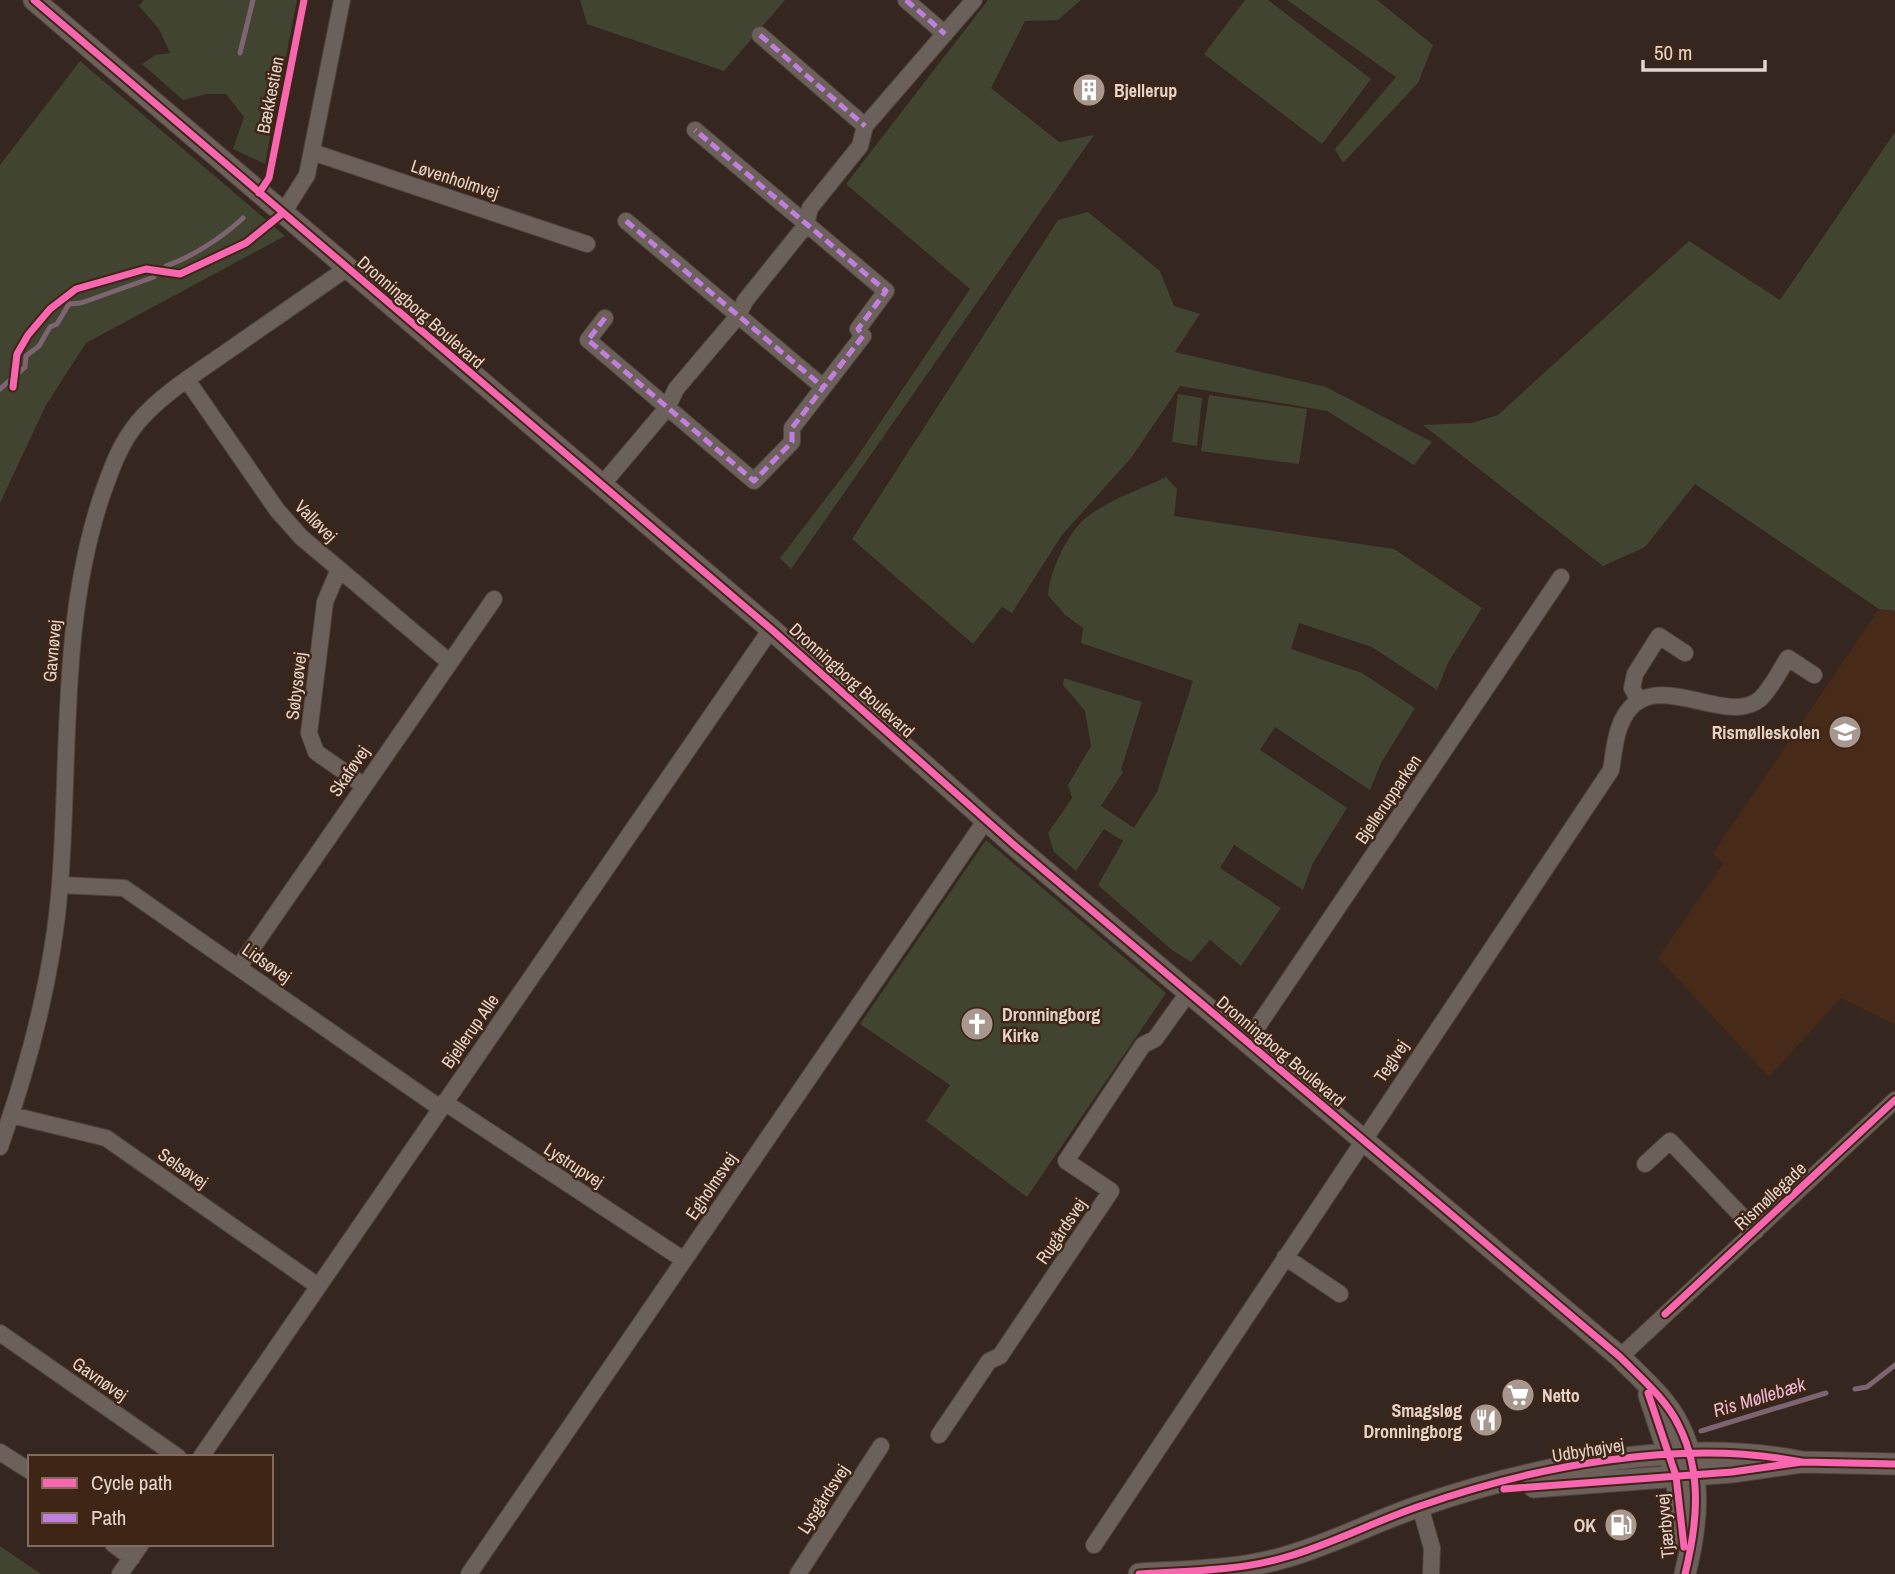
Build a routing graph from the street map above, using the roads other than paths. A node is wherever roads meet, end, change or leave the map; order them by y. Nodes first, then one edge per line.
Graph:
1 (34, 0) edge
2 (342, 0) edge
3 (906, 0) edge
4 (974, 0) edge
5 (946, 34) junction
6 (760, 35) dead end
7 (865, 126) junction
8 (695, 131) dead end
9 (312, 152) junction
10 (283, 214) junction
11 (626, 221) dead end
12 (806, 225) junction
13 (587, 244) dead end
14 (346, 269) junction
15 (738, 316) junction
16 (605, 318) dead end
17 (187, 380) junction
18 (823, 387) junction
19 (667, 408) junction
20 (600, 486) junction
21 (339, 569) junction
22 (1561, 578) dead end
23 (494, 599) dead end
24 (771, 629) junction
25 (1685, 653) dead end
26 (448, 661) junction
27 (1814, 675) dead end
28 (1639, 701) junction
29 (363, 785) junction
30 (985, 821) junction
31 (60, 885) junction
32 (239, 967) junction
33 (1188, 993) junction
34 (1247, 1042) junction
35 (1895, 1100) edge
36 (442, 1105) junction
37 (11, 1115) junction
38 (1362, 1140) junction
39 (0, 1147) edge
40 (1646, 1164) dead end
41 (1756, 1231) junction
42 (1285, 1257) junction
43 (684, 1260) junction
44 (318, 1286) junction
45 (1340, 1294) dead end
46 (0, 1333) edge
47 (1619, 1357) junction
48 (939, 1435) dead end
49 (881, 1446) dead end
50 (0, 1452) edge
51 (175, 1455) edge
52 (202, 1455) edge
53 (1895, 1464) edge
54 (1683, 1465) junction
55 (28, 1470) edge
56 (1420, 1506) junction
57 (1094, 1545) dead end
58 (136, 1551) edge
59 (1287, 1565) edge
60 (120, 1574) edge
61 (468, 1574) edge
62 (798, 1574) edge
63 (1139, 1574) edge
64 (1431, 1574) edge

1 - 10 street, Dronningborg Boulevard
2 - 9 street
3 - 5 street
4 - 5 street
5 - 7 street
6 - 7 street
7 - 12 street
8 - 12 street
9 - 10 street
9 - 13 street, Løvenholmvej
10 - 14 street, Dronningborg Boulevard
11 - 15 street
12 - 15 street
12 - 18 street
14 - 17 street, Gavnøvej
14 - 20 street, Dronningborg Boulevard
15 - 18 street
15 - 19 street
16 - 19 street
17 - 21 street, Valløvej
17 - 31 street, Gavnøvej
18 - 19 street
19 - 20 street
20 - 24 street, Dronningborg Boulevard
21 - 26 street, Valløvej
21 - 29 street, Søbysøvej
22 - 34 street, Bjellerupparken
23 - 26 street, Skaføvej
24 - 30 street, Dronningborg Boulevard
24 - 36 street, Bjellerup Alle
25 - 28 street
26 - 29 street, Skaføvej
27 - 28 street
28 - 38 street, Teglvej
29 - 32 street, Skaføvej
30 - 33 street, Dronningborg Boulevard
30 - 43 street, Egholmsvej
31 - 32 street, Lidsøvej
31 - 37 street, Gavnøvej
32 - 36 street, Lidsøvej
33 - 34 street, Dronningborg Boulevard
33 - 48 street, Rugårdsvej
34 - 38 street, Dronningborg Boulevard
35 - 41 street, Rismøllegade
36 - 43 street, Lystrupvej
36 - 44 street, Bjellerup Alle
37 - 39 street, Gavnøvej
37 - 44 street, Selsøvej
38 - 42 street, Teglvej
38 - 47 street, Dronningborg Boulevard
40 - 41 street
41 - 47 street, Rismøllegade
42 - 45 street
42 - 57 street, Teglvej
43 - 61 street, Egholmsvej
44 - 52 street, Bjellerup Alle
46 - 51 street, Gavnøvej
47 - 54 street, Dronningborg Boulevard
49 - 62 street, Lysgårdsvej
50 - 55 street
53 - 54 street, Udbyhøjvej
54 - 56 street, Udbyhøjvej
56 - 59 street, Udbyhøjvej
56 - 64 street
58 - 60 street
59 - 63 street, Udbyhøjvej

